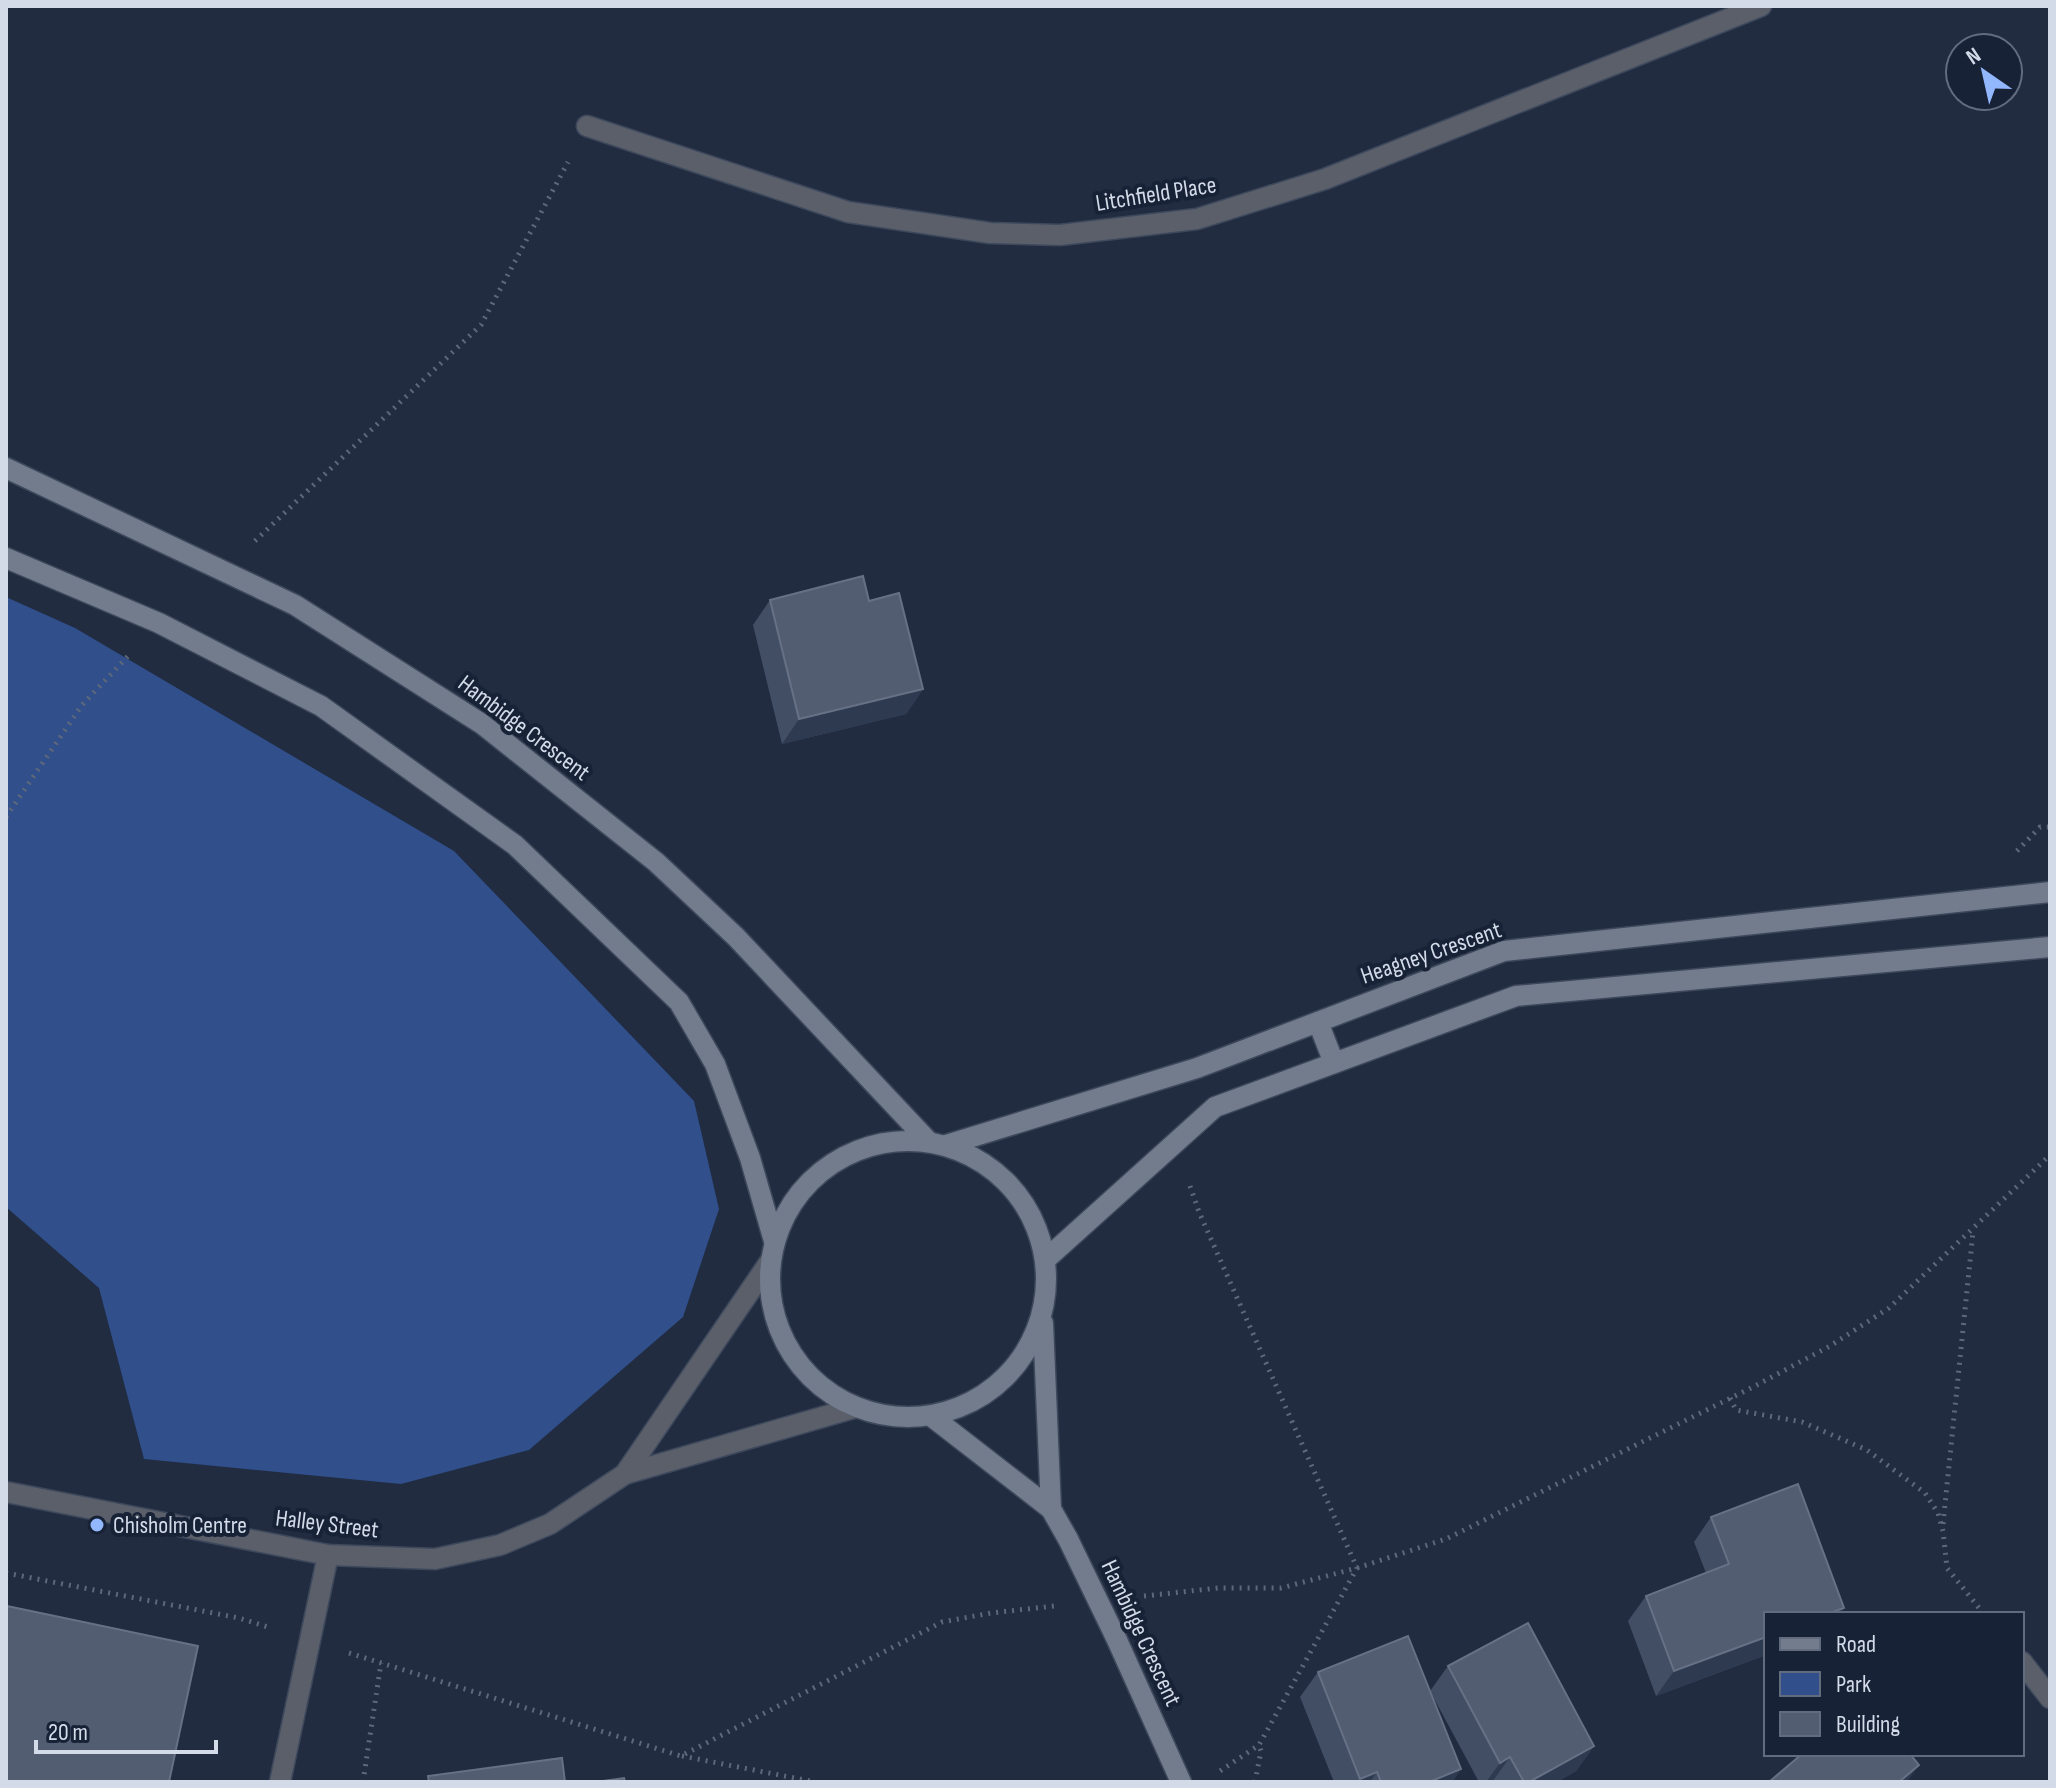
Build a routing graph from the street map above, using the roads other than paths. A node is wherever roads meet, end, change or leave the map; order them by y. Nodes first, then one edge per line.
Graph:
1 (1761, 6) edge
2 (587, 126) road end
3 (6, 468) edge
4 (6, 558) edge
5 (2050, 892) edge
6 (2050, 947) edge
7 (1318, 1022) junction
8 (1334, 1063) junction
9 (938, 1143) junction
10 (774, 1241) junction
11 (1045, 1260) junction
12 (769, 1263) junction
13 (1043, 1323) junction
14 (854, 1408) junction
15 (931, 1416) junction
16 (625, 1474) junction
17 (6, 1492) edge
18 (1051, 1509) junction
19 (328, 1555) junction
20 (2024, 1665) edge
21 (2050, 1698) edge
22 (280, 1782) edge
23 (1181, 1782) edge

1 - 2 street, Litchfield Place
3 - 9 street, Hambidge Crescent
4 - 10 street
5 - 7 street, Heagney Crescent
6 - 8 street
7 - 8 street
7 - 9 street, Heagney Crescent
8 - 11 street
9 - 10 street
9 - 11 street
10 - 12 street
11 - 13 street
12 - 14 street
12 - 16 street, Halley Street
13 - 15 street
13 - 18 street, Hambidge Crescent
14 - 15 street
14 - 16 street, Halley Street
15 - 18 street, Hambidge Crescent
16 - 19 street, Halley Street
17 - 19 street, Halley Street
18 - 23 street, Hambidge Crescent, bridge
19 - 22 street
20 - 21 street

